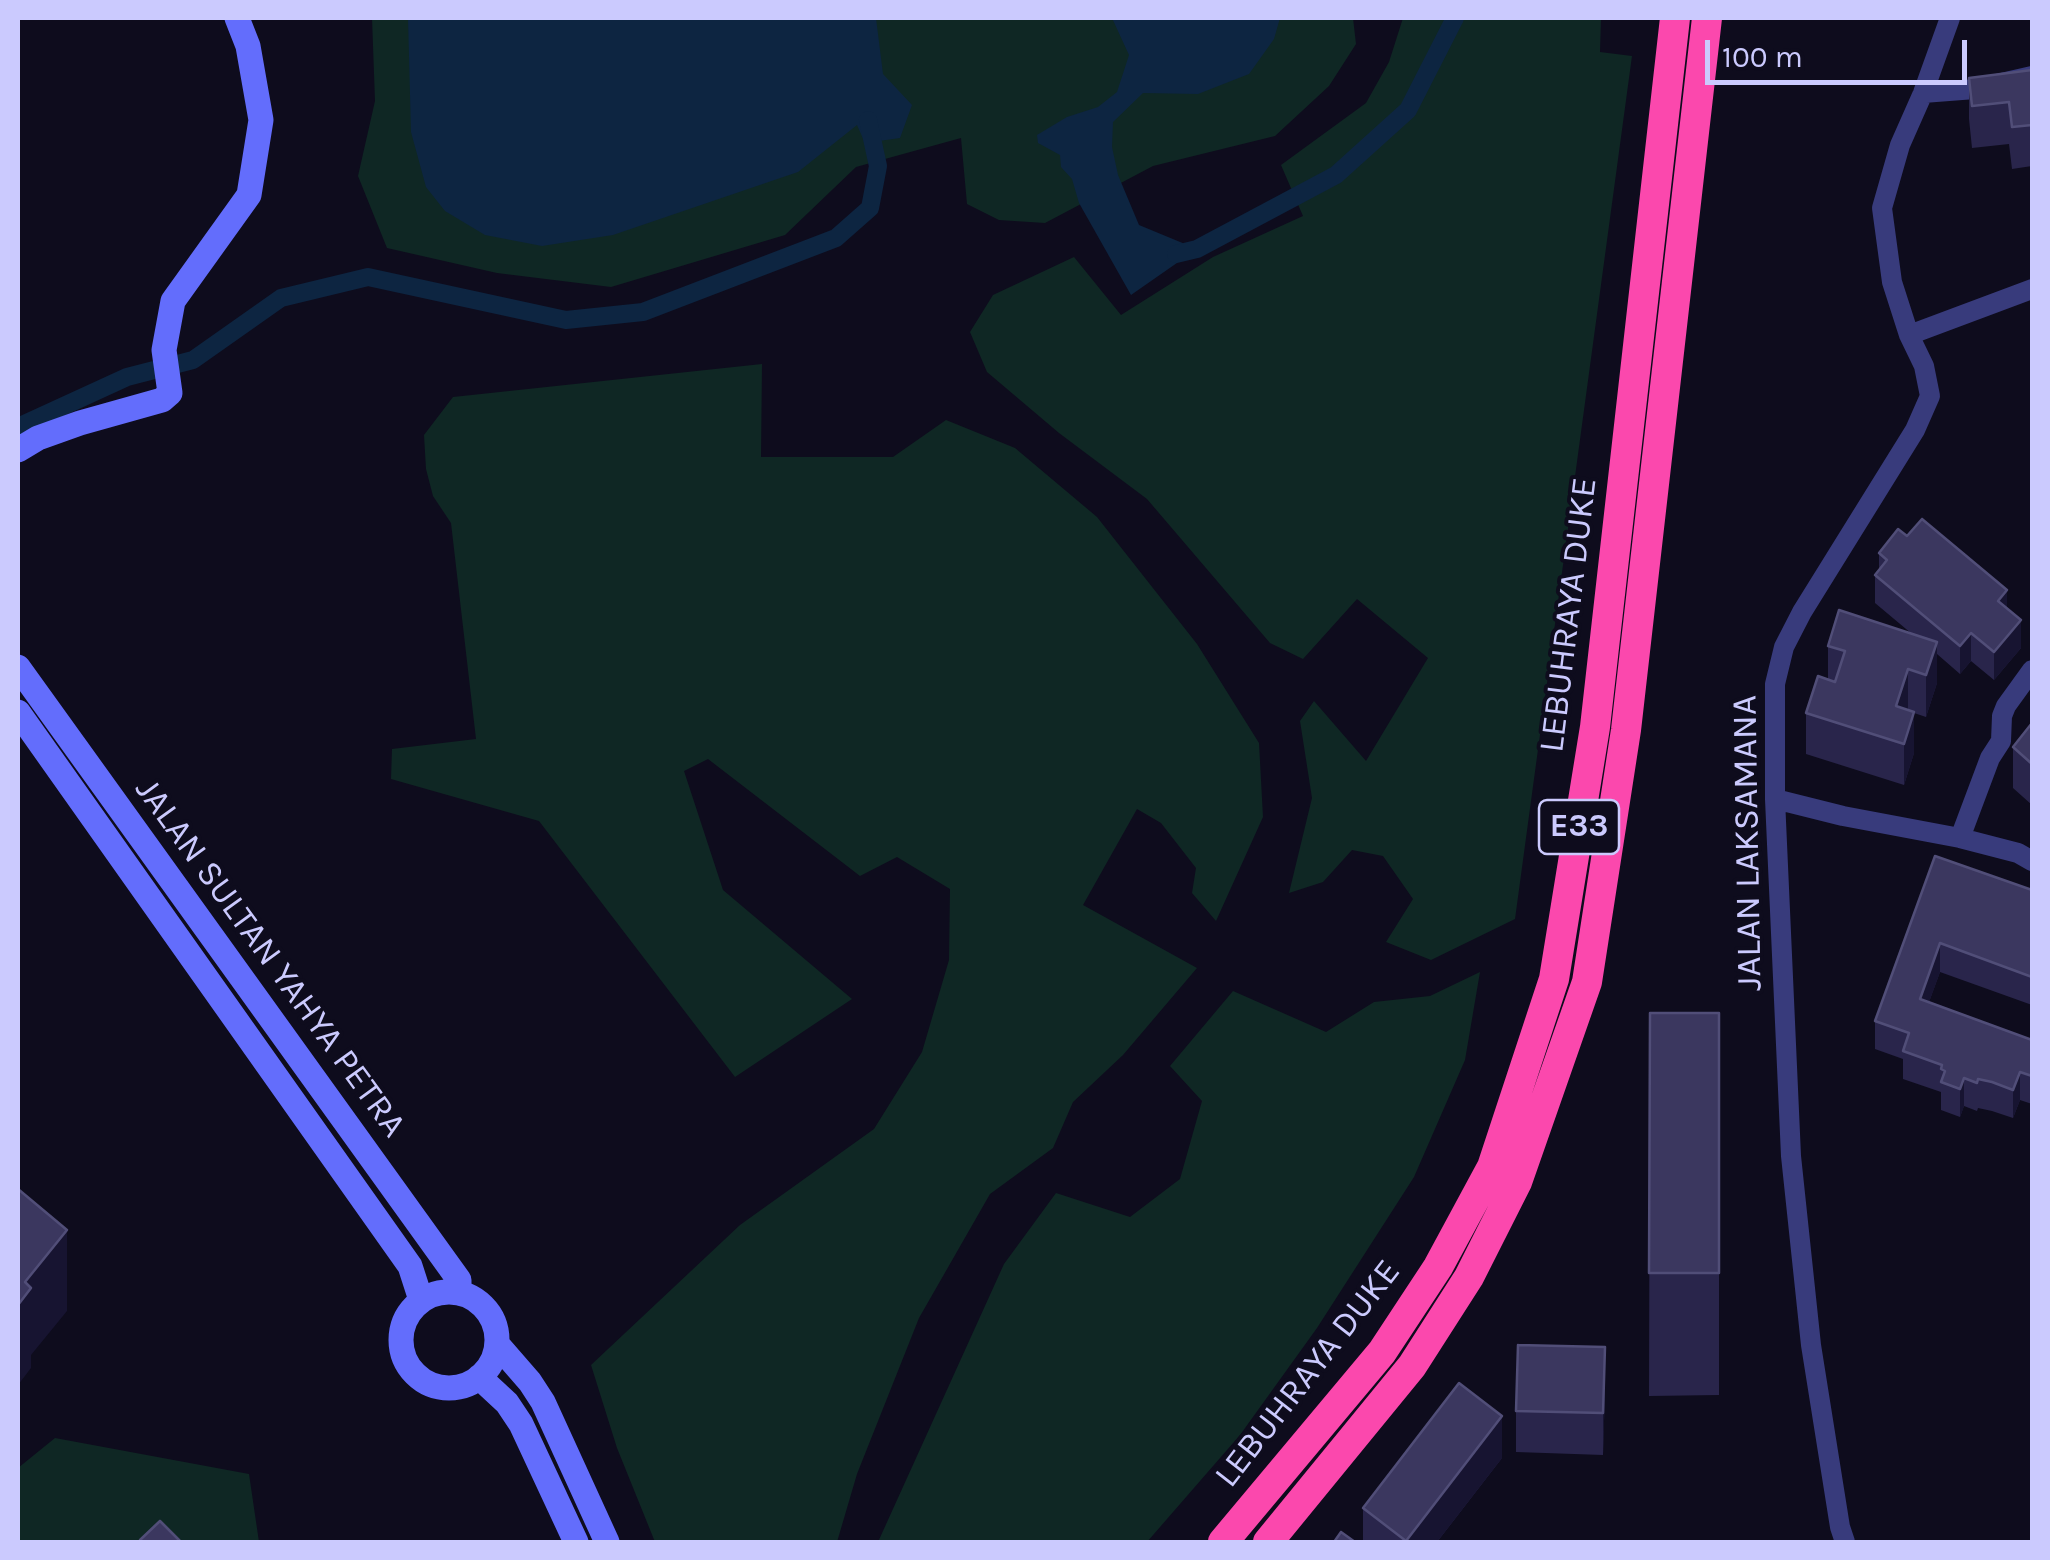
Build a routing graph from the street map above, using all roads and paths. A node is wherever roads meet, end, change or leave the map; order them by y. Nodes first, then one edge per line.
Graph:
1 (236, 18) edge
2 (1675, 18) edge
3 (1707, 18) edge
4 (1950, 18) edge
5 (2032, 76) edge
6 (1923, 94) junction
7 (2032, 289) edge
8 (1909, 336) junction
9 (18, 450) edge
10 (18, 667) edge
11 (2032, 670) edge
12 (18, 712) edge
13 (1775, 799) junction
14 (1960, 838) junction
15 (2032, 861) edge
16 (459, 1292) junction
17 (421, 1300) junction
18 (497, 1344) junction
19 (479, 1378) junction
20 (576, 1542) edge
21 (607, 1542) edge
22 (1222, 1542) edge
23 (1268, 1542) edge
24 (1845, 1542) edge

1 - 9 main road
2 - 22 highway, LEBUHRAYA DUKE / E33
3 - 23 highway, LEBUHRAYA DUKE / E33
4 - 6 street, JALAN LAKSAMANA
5 - 6 street
6 - 8 street, JALAN LAKSAMANA
7 - 8 street
8 - 13 street, JALAN LAKSAMANA
10 - 16 main road, JALAN SULTAN YAHYA PETRA
11 - 14 street
12 - 17 main road, JALAN SULTAN YAHYA PETRA
13 - 14 street
13 - 24 street, JALAN LAKSAMANA
14 - 15 street
16 - 17 main road
16 - 18 main road, JALAN SULTAN YAHYA PETRA
17 - 19 main road
18 - 19 main road
18 - 21 main road, JALAN SULTAN YAHYA PETRA
19 - 20 main road

